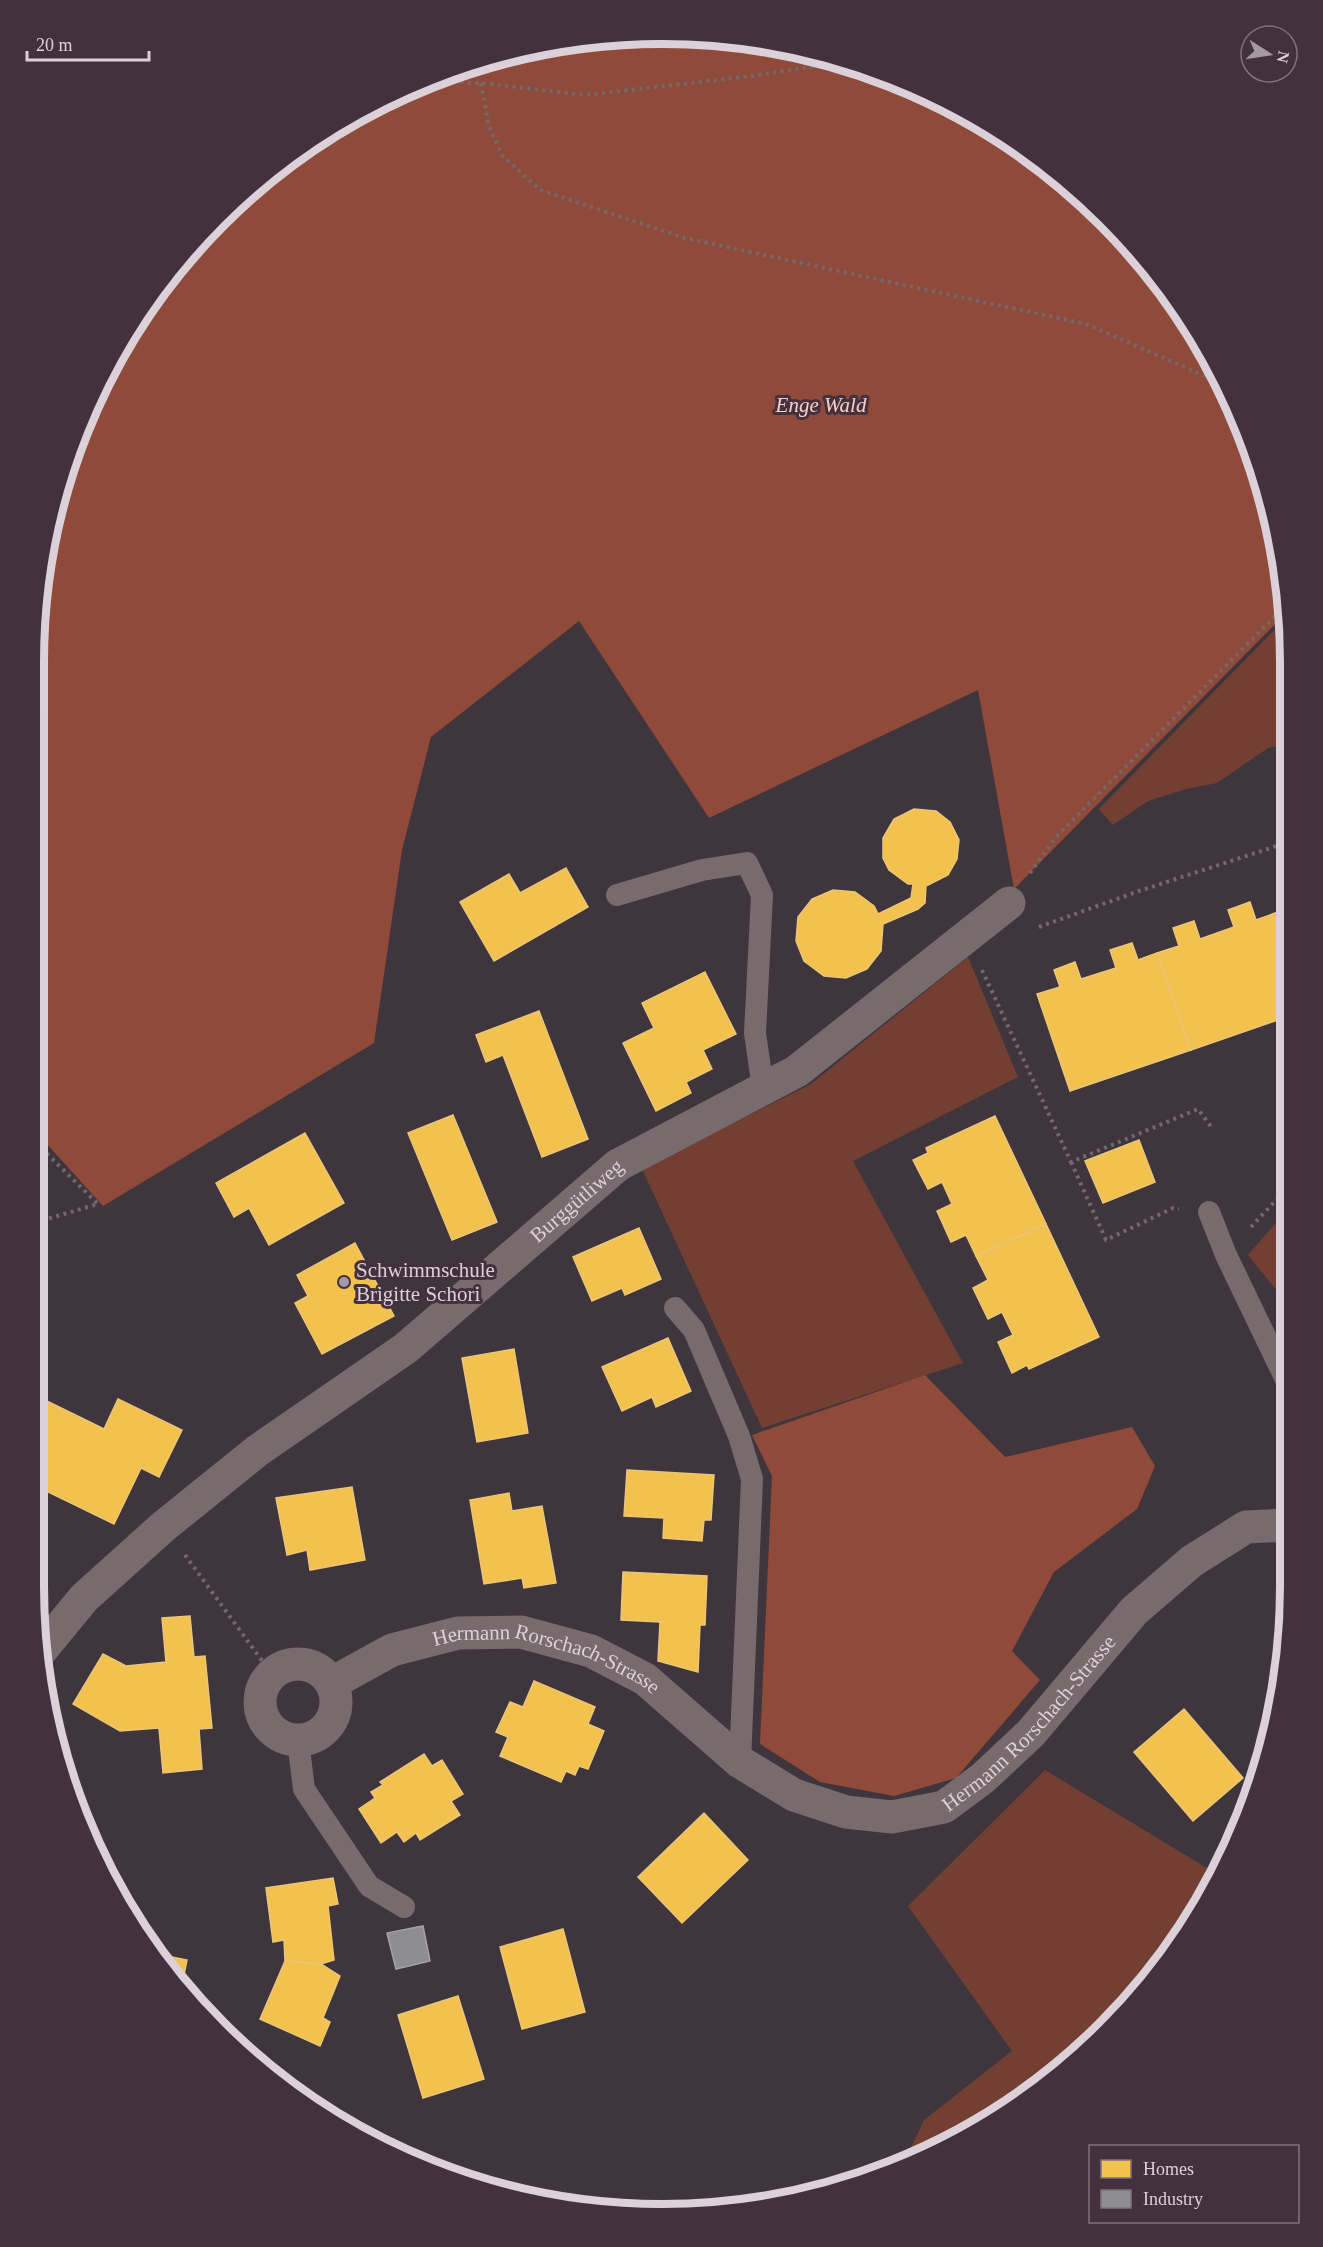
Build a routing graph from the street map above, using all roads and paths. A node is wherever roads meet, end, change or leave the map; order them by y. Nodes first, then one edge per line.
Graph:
1 (821, 65) edge
2 (454, 80) edge
3 (481, 83) junction
4 (1211, 379) edge
5 (1277, 614) edge
6 (1280, 845) edge
7 (617, 895) dead end
8 (1009, 903) joint
9 (1036, 928) dead end
10 (966, 937) junction
11 (763, 1089) junction
12 (1212, 1128) dead end
13 (44, 1151) edge
14 (1071, 1162) junction
15 (1280, 1196) edge
16 (1209, 1212) joint
17 (44, 1220) edge
18 (1226, 1255) junction
19 (675, 1308) dead end
20 (1280, 1367) edge
21 (1280, 1525) edge
22 (164, 1526) junction
23 (47, 1643) edge
24 (271, 1673) junction
25 (332, 1683) junction
26 (298, 1741) junction
27 (740, 1762) junction
28 (404, 1907) dead end

1 - 3 path
2 - 3 path
3 - 4 path
5 - 8 path
6 - 9 path
7 - 11 lane
8 - 10 street, Burggütliweg
10 - 11 street, Burggütliweg
10 - 14 path
11 - 22 street, Burggütliweg
12 - 14 path
13 - 17 path
14 - 16 path
15 - 18 path
16 - 18 lane
18 - 20 lane
19 - 27 lane
21 - 27 street, Hermann Rorschach-Strasse
22 - 23 street, Burggütliweg
22 - 24 path
24 - 25 street
24 - 26 street
25 - 26 street
25 - 27 street, Hermann Rorschach-Strasse
26 - 28 lane

